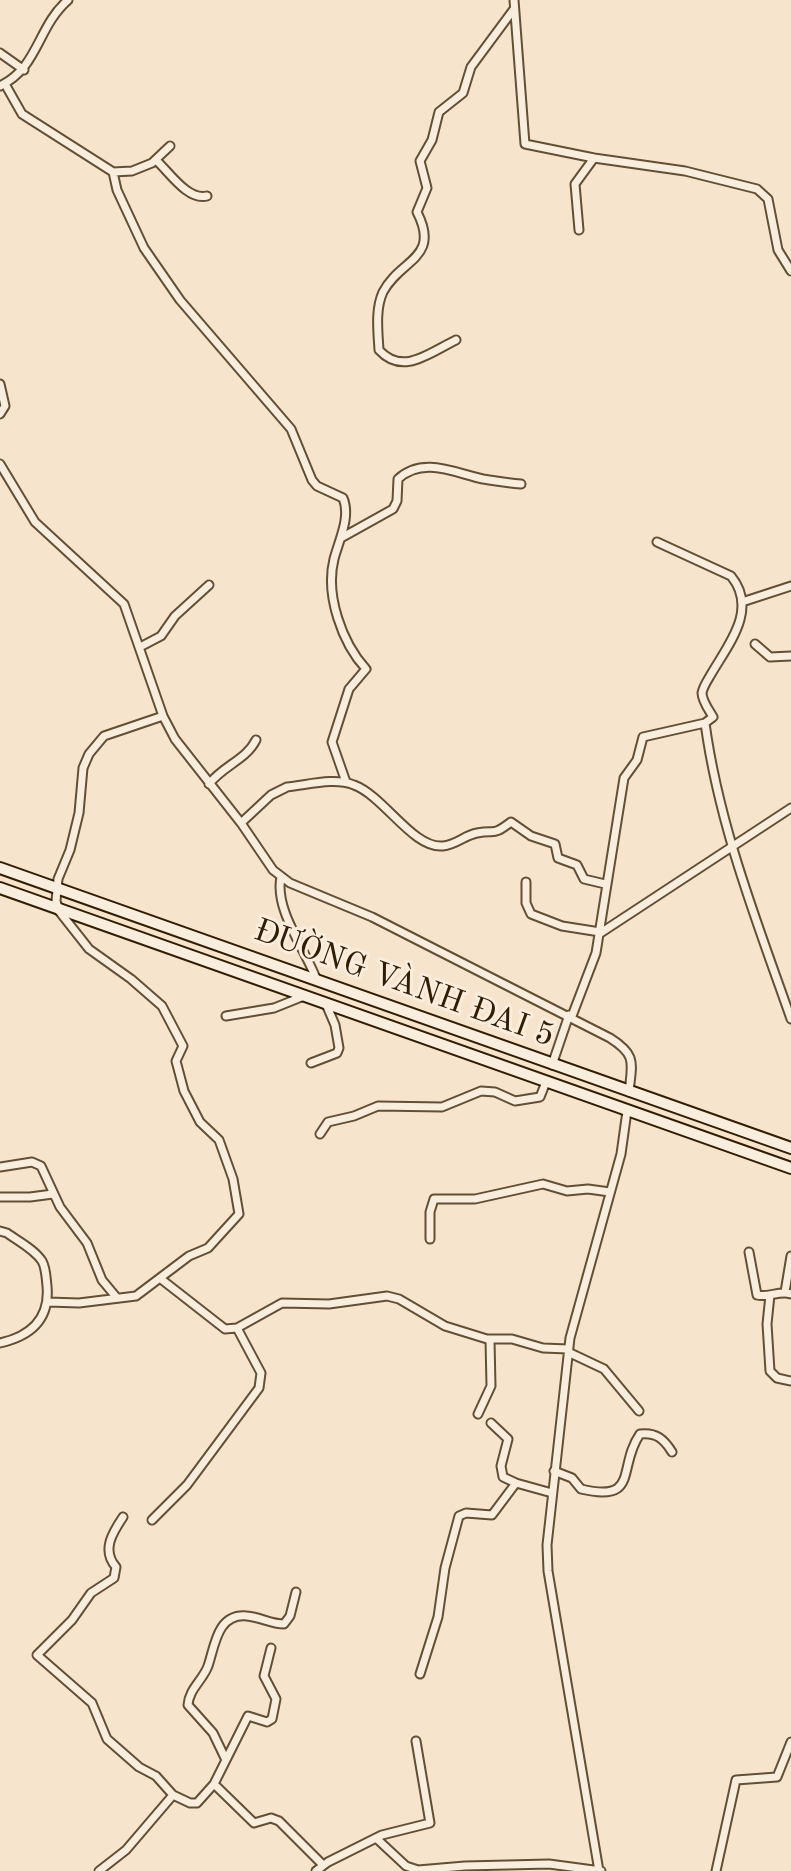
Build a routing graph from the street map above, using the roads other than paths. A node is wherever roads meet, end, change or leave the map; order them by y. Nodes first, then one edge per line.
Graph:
1 (68, 0) edge
2 (514, 5) edge
3 (0, 53) edge
4 (24, 70) junction
5 (2, 85) edge
6 (170, 146) dead end
7 (594, 158) junction
8 (156, 160) junction
9 (113, 172) junction
10 (207, 196) dead end
11 (579, 230) dead end
12 (791, 271) edge
13 (456, 340) dead end
14 (0, 384) edge
15 (0, 414) edge
16 (0, 464) edge
17 (521, 484) dead end
18 (341, 538) junction
19 (657, 542) dead end
20 (209, 585) dead end
21 (791, 586) edge
22 (742, 602) junction
23 (755, 644) dead end
24 (140, 647) junction
25 (791, 656) edge
26 (163, 716) junction
27 (705, 723) junction
28 (256, 740) dead end
29 (346, 782) junction
30 (209, 784) junction
31 (791, 808) edge
32 (241, 823) junction
33 (732, 847) junction
34 (0, 868) edge
35 (281, 877) junction
36 (526, 882) dead end
37 (605, 884) junction
38 (0, 888) edge
39 (58, 888) junction
40 (58, 909) junction
41 (600, 933) junction
42 (317, 981) junction
43 (304, 996) junction
44 (326, 1004) junction
45 (226, 1016) dead end
46 (570, 1016) junction
47 (791, 1019) edge
48 (311, 1063) dead end
49 (552, 1065) junction
50 (546, 1082) junction
51 (629, 1092) junction
52 (627, 1111) junction
53 (320, 1134) dead end
54 (791, 1148) edge
55 (0, 1167) edge
56 (791, 1168) edge
57 (610, 1192) junction
58 (53, 1194) junction
59 (0, 1197) edge
60 (0, 1231) edge
61 (430, 1239) dead end
62 (749, 1252) dead end
63 (791, 1256) edge
64 (161, 1279) junction
65 (788, 1293) edge
66 (770, 1295) junction
67 (117, 1298) junction
68 (48, 1302) junction
69 (237, 1328) junction
70 (490, 1340) junction
71 (0, 1343) edge
72 (568, 1350) junction
73 (791, 1381) edge
74 (639, 1411) dead end
75 (478, 1414) dead end
76 (491, 1423) dead end
77 (672, 1452) dead end
78 (554, 1471) junction
79 (516, 1483) junction
80 (552, 1493) junction
81 (123, 1517) dead end
82 (152, 1520) dead end
83 (296, 1592) dead end
84 (271, 1648) dead end
85 (420, 1674) dead end
86 (416, 1741) dead end
87 (791, 1742) edge
88 (225, 1758) junction
89 (214, 1784) junction
90 (173, 1795) junction
91 (376, 1838) junction
92 (320, 1868) edge
93 (99, 1871) edge
94 (600, 1871) edge
95 (716, 1871) edge

1 - 4 street
2 - 7 street
2 - 13 street
3 - 4 street
4 - 5 street
5 - 9 street
6 - 8 street
7 - 11 street
7 - 12 street
8 - 9 street
8 - 10 street
9 - 18 street
14 - 15 street
16 - 24 street
17 - 18 street
18 - 29 street
19 - 22 street
20 - 24 street
21 - 22 street
22 - 27 street
23 - 25 street
24 - 26 street
26 - 30 street
26 - 39 street
27 - 33 street
27 - 37 street
28 - 30 street
29 - 32 street
29 - 37 street
30 - 32 street
31 - 33 street
32 - 35 street
33 - 41 street
33 - 47 street
34 - 39 main road, ĐƯỜNG VÀNH ĐAI 5
35 - 42 street
35 - 46 street
36 - 41 street
37 - 41 street
38 - 40 main road, ĐƯỜNG VÀNH ĐAI 5
39 - 40 street
39 - 42 main road, ĐƯỜNG VÀNH ĐAI 5
40 - 43 main road, ĐƯỜNG VÀNH ĐAI 5
40 - 64 street
41 - 46 street
42 - 49 main road, ĐƯỜNG VÀNH ĐAI 5
43 - 44 main road, ĐƯỜNG VÀNH ĐAI 5
43 - 45 street
44 - 48 street
44 - 50 main road, ĐƯỜNG VÀNH ĐAI 5
46 - 49 street
46 - 51 street
49 - 51 main road, ĐƯỜNG VÀNH ĐAI 5
50 - 52 main road, ĐƯỜNG VÀNH ĐAI 5
50 - 53 street
51 - 54 main road, ĐƯỜNG VÀNH ĐAI 5
52 - 56 main road, ĐƯỜNG VÀNH ĐAI 5
52 - 57 street
55 - 58 street
57 - 61 street
57 - 72 street
58 - 59 street
58 - 67 street
60 - 68 street
62 - 66 street
63 - 65 street
64 - 67 street
64 - 69 street
65 - 66 street
66 - 73 street
67 - 68 street
68 - 71 street
69 - 70 street
69 - 82 street
70 - 72 street
70 - 75 street
72 - 74 street
72 - 78 street
76 - 79 street
77 - 78 street
78 - 80 street
79 - 80 street
79 - 85 street
80 - 94 street
81 - 90 street
83 - 88 street
84 - 88 street
86 - 91 street
87 - 95 street
88 - 89 street
89 - 90 street
89 - 92 street
90 - 93 street
91 - 92 street
91 - 94 street

